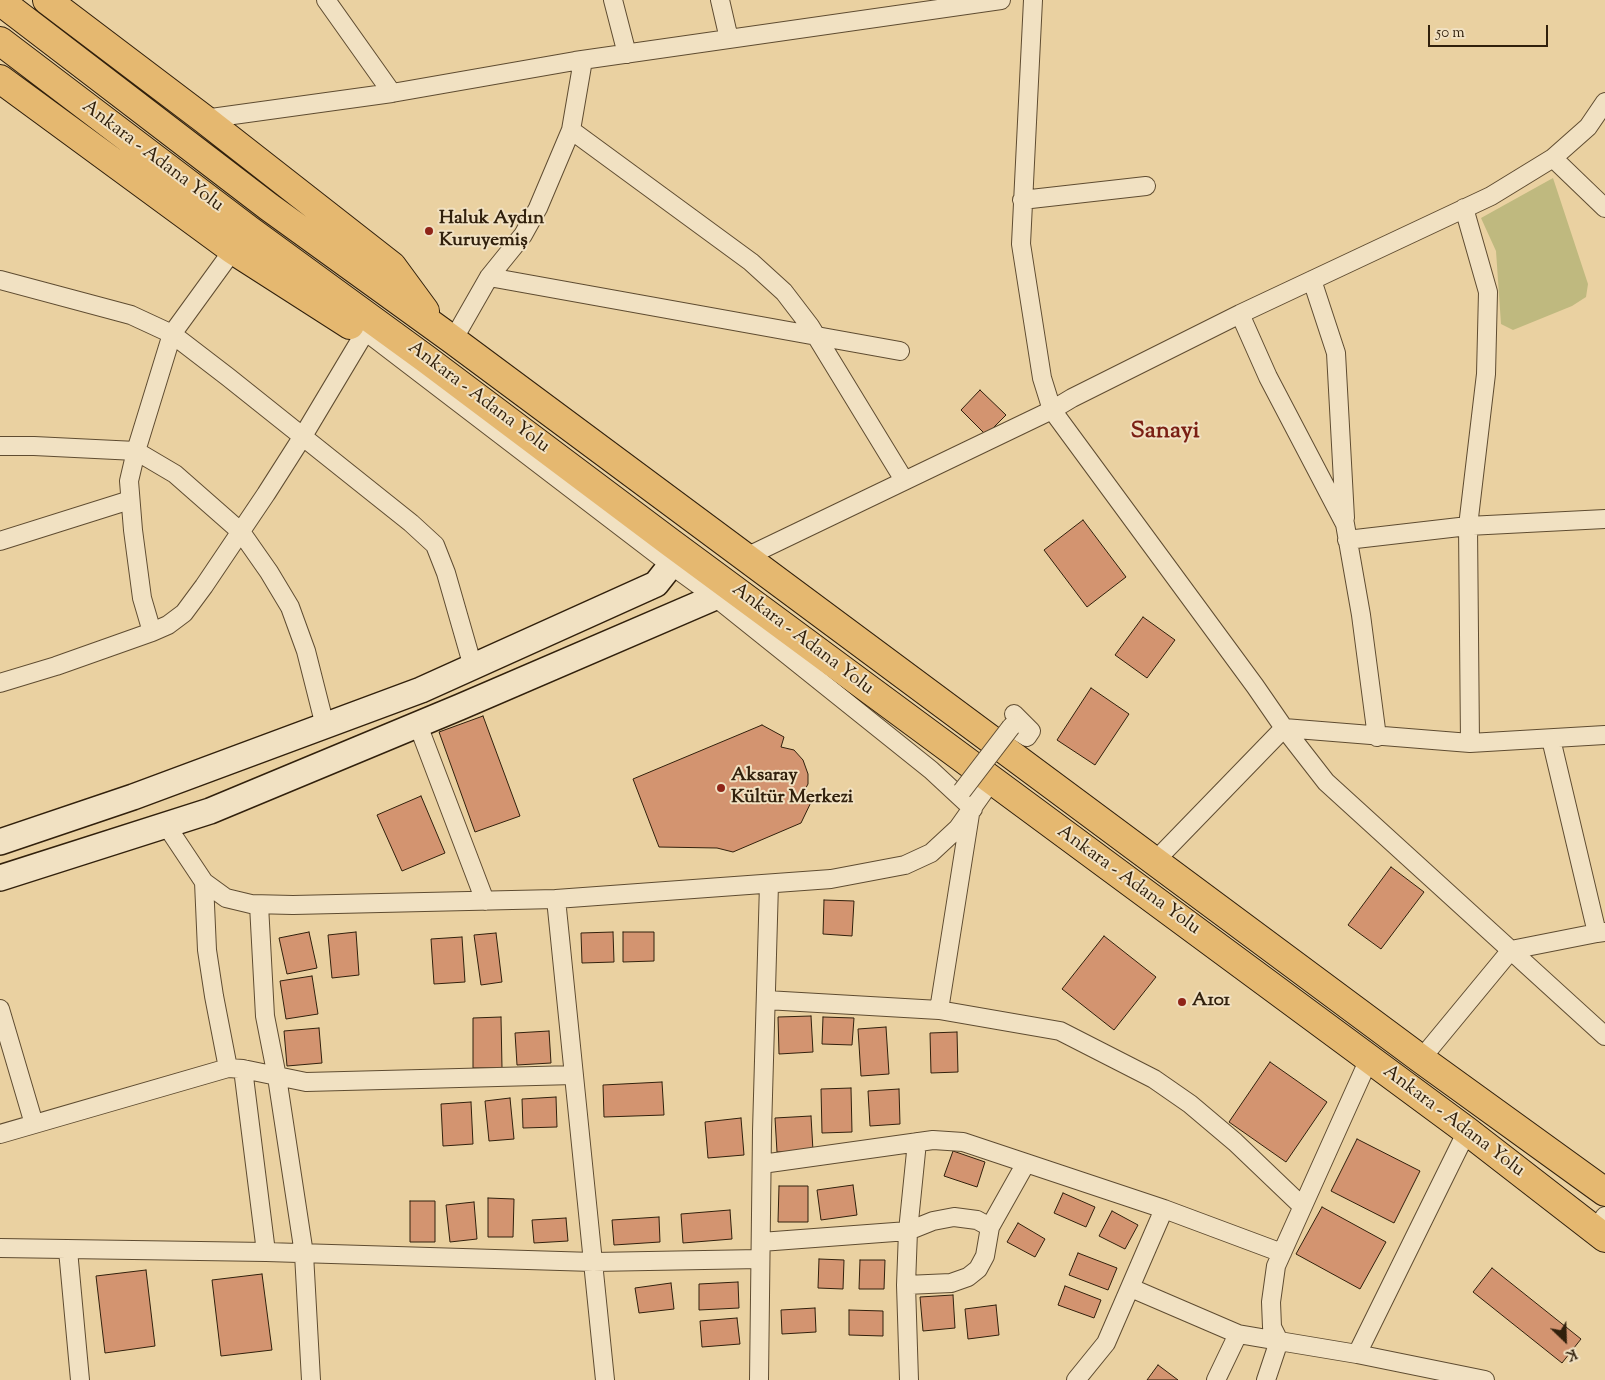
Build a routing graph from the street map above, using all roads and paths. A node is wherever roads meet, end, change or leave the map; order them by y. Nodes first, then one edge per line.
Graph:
1 (47, 0) edge
2 (326, 0) edge
3 (613, 0) edge
4 (720, 0) edge
5 (1001, 0) edge
6 (1033, 0) edge
7 (0, 1) edge
8 (920, 6) edge
9 (729, 39) junction
10 (0, 41) edge
11 (627, 54) junction
12 (584, 60) junction
13 (0, 79) edge
14 (392, 93) junction
15 (1605, 102) edge
16 (204, 119) junction
17 (571, 130) junction
18 (1553, 158) junction
19 (1146, 186) dead end
20 (1022, 200) junction
21 (1464, 208) junction
22 (1605, 208) edge
23 (233, 250) junction
24 (489, 277) junction
25 (0, 280) edge
26 (1312, 280) junction
27 (1240, 314) junction
28 (172, 334) junction
29 (368, 335) junction
30 (446, 335) junction
31 (816, 336) junction
32 (900, 352) dead end
33 (426, 359) junction
34 (1052, 410) junction
35 (303, 436) junction
36 (0, 446) edge
37 (136, 451) junction
38 (904, 480) junction
39 (130, 500) junction
40 (1605, 519) edge
41 (1468, 526) junction
42 (241, 532) junction
43 (1346, 532) junction
44 (0, 541) edge
45 (671, 554) junction
46 (746, 557) junction
47 (725, 593) junction
48 (152, 632) junction
49 (473, 667) junction
50 (0, 683) edge
51 (1012, 721) dead end
52 (418, 725) junction
53 (325, 726) junction
54 (1284, 728) junction
55 (1605, 735) edge
56 (1377, 737) junction
57 (1551, 738) junction
58 (1470, 743) junction
59 (931, 770) junction
60 (992, 780) junction
61 (972, 810) junction
62 (166, 825) junction
63 (0, 842) edge
64 (1155, 861) junction
65 (0, 878) edge
66 (204, 882) junction
67 (769, 884) junction
68 (556, 899) junction
69 (485, 901) junction
70 (259, 905) junction
71 (1601, 932) edge
72 (1512, 950) junction
73 (766, 1000) junction
74 (0, 1008) edge
75 (938, 1010) junction
76 (1605, 1036) edge
77 (1369, 1058) junction
78 (1421, 1058) junction
79 (236, 1068) junction
80 (574, 1075) junction
81 (277, 1077) junction
82 (34, 1124) junction
83 (1467, 1130) junction
84 (0, 1134) edge
85 (917, 1142) junction
86 (1026, 1163) junction
87 (762, 1164) junction
88 (1605, 1192) edge
89 (1302, 1206) junction
90 (1164, 1209) junction
91 (990, 1226) junction
92 (1597, 1230) edge
93 (908, 1231) junction
94 (0, 1248) edge
95 (68, 1250) junction
96 (761, 1250) junction
97 (266, 1252) junction
98 (1282, 1253) junction
99 (304, 1254) junction
100 (593, 1262) junction
101 (906, 1284) junction
102 (1131, 1288) junction
103 (1238, 1334) junction
104 (1279, 1341) junction
105 (1357, 1354) junction
106 (80, 1380) edge
107 (311, 1380) edge
108 (606, 1380) edge
109 (759, 1380) edge
110 (909, 1380) edge
111 (1076, 1380) edge
112 (1216, 1380) edge
113 (1266, 1380) edge
114 (1485, 1380) edge

1 - 16 highway
2 - 14 street
3 - 11 street
4 - 9 street
5 - 8 street
6 - 20 street
7 - 30 highway, Ankara - Adana Yolu
8 - 9 street
9 - 11 street
10 - 33 highway, Ankara - Adana Yolu
11 - 12 street
12 - 14 street
12 - 17 street
13 - 23 highway
14 - 16 street
15 - 18 street
16 - 30 highway
17 - 24 street
17 - 31 street
18 - 21 street
18 - 22 street
19 - 20 street
20 - 34 street
21 - 26 street
21 - 41 street
23 - 28 street
23 - 29 highway
24 - 30 street
24 - 31 street
25 - 28 street
26 - 27 street
26 - 43 street
27 - 34 street
27 - 43 street
28 - 35 street
28 - 37 street
29 - 33 highway
29 - 35 street
29 - 45 street
30 - 46 highway, Ankara - Adana Yolu
31 - 32 street
31 - 38 street
33 - 45 highway, Ankara - Adana Yolu
34 - 38 street
34 - 54 street
35 - 42 street
35 - 49 street
36 - 37 street
37 - 39 street
37 - 42 street
38 - 46 street
39 - 44 street
39 - 48 street
40 - 41 street
41 - 43 street
41 - 58 street
42 - 48 street
42 - 53 street
43 - 56 street
45 - 47 highway, Ankara - Adana Yolu
45 - 49 main road
46 - 64 highway, Ankara - Adana Yolu
47 - 52 main road
47 - 59 street
47 - 60 highway, Ankara - Adana Yolu
48 - 50 street
49 - 53 main road
51 - 59 street, bridge
52 - 62 main road
52 - 69 street
53 - 63 main road
54 - 56 street
54 - 64 street
54 - 72 street
55 - 57 street
56 - 58 street
57 - 58 street
57 - 71 street
59 - 61 street
60 - 61 street
60 - 77 highway, Ankara - Adana Yolu
61 - 67 street
61 - 75 street
62 - 65 main road
62 - 66 street
64 - 78 highway, Ankara - Adana Yolu
66 - 70 street
66 - 79 street
67 - 68 street
67 - 73 street
68 - 69 street
68 - 80 street
69 - 70 street
70 - 81 street
71 - 72 street
72 - 76 street
72 - 78 street
73 - 75 street
73 - 87 street
74 - 82 street
75 - 89 street
77 - 83 highway, Ankara - Adana Yolu
77 - 89 street
78 - 88 highway, Ankara - Adana Yolu
79 - 81 street
79 - 82 street
79 - 97 street
80 - 81 street
80 - 100 street
81 - 99 street
82 - 84 street
83 - 92 highway, Ankara - Adana Yolu
83 - 105 street
85 - 86 street
85 - 87 street
85 - 93 street
86 - 90 street
86 - 91 street
87 - 96 street
89 - 98 street
90 - 98 street
90 - 102 street
91 - 93 street
91 - 101 street
93 - 96 street
93 - 101 street
94 - 95 street
95 - 97 street
95 - 106 street
96 - 100 street
96 - 109 street
97 - 99 street
98 - 104 street
99 - 100 street
99 - 107 street
100 - 108 street
101 - 110 street
102 - 103 street
102 - 111 street
103 - 104 street
103 - 112 street
104 - 105 street
104 - 113 street
105 - 114 street

